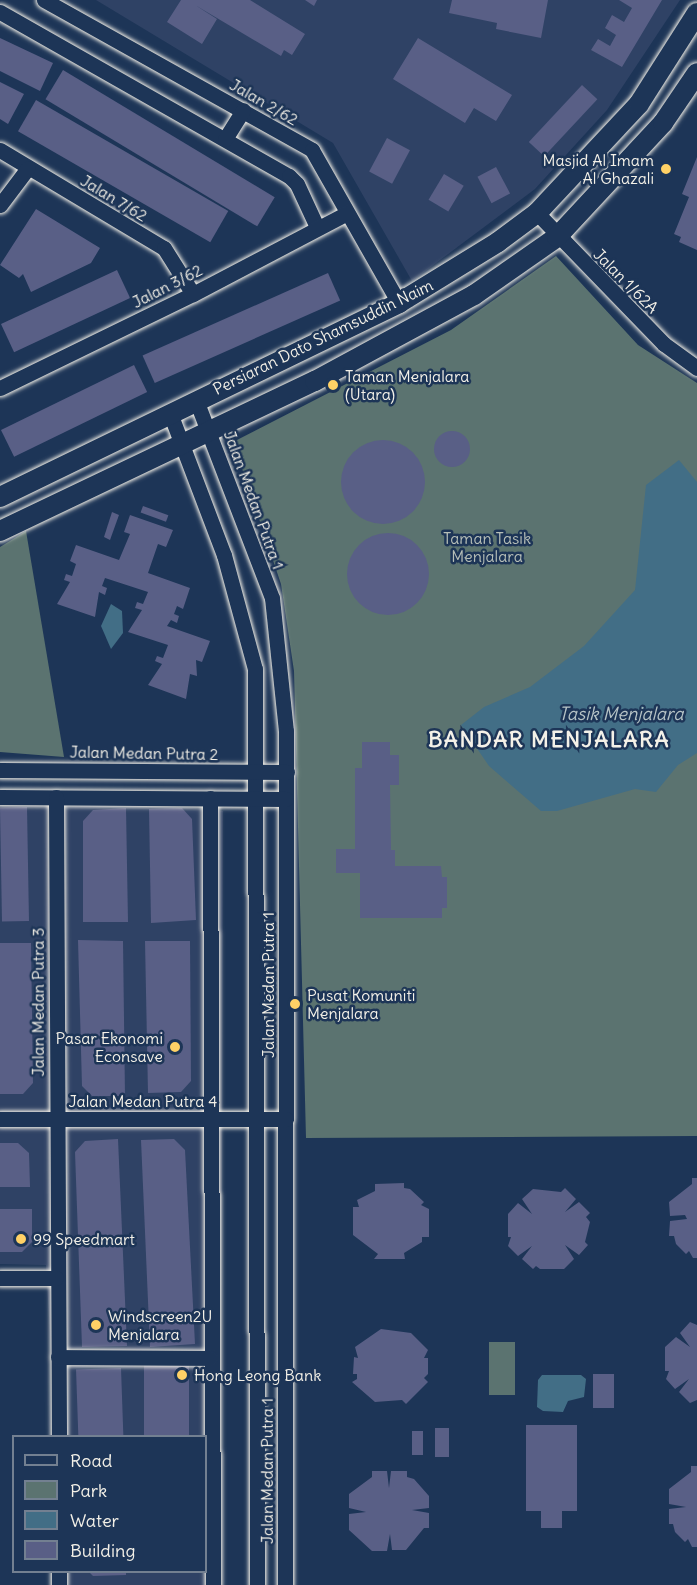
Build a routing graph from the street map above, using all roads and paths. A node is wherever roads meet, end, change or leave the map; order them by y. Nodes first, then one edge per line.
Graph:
1 (45, 0) edge
2 (0, 12) edge
3 (697, 13) edge
4 (697, 73) edge
5 (243, 110) junction
6 (225, 140) junction
7 (0, 150) edge
8 (28, 168) junction
9 (0, 205) edge
10 (347, 213) junction
11 (537, 213) junction
12 (317, 227) junction
13 (557, 237) junction
14 (193, 294) junction
15 (399, 303) junction
16 (697, 368) edge
17 (0, 388) edge
18 (196, 400) junction
19 (170, 413) junction
20 (210, 431) junction
21 (184, 443) junction
22 (0, 497) edge
23 (0, 531) edge
24 (0, 770) edge
25 (257, 772) junction
26 (287, 772) junction
27 (0, 797) edge
28 (57, 797) junction
29 (210, 798) junction
30 (286, 799) junction
31 (257, 800) junction
32 (0, 1119) edge
33 (57, 1119) junction
34 (210, 1119) junction
35 (255, 1119) junction
36 (286, 1119) junction
37 (0, 1278) edge
38 (56, 1278) junction
39 (58, 1357) junction
40 (210, 1358) junction
41 (59, 1435) edge
42 (213, 1585) edge
43 (257, 1585) edge
44 (285, 1585) edge

1 - 5 street, Jalan 2/62
2 - 6 street
3 - 11 main road, Persiaran Dato Shamsuddin Naim
4 - 13 main road, Persiaran Dato Shamsuddin Naim
5 - 6 street
5 - 10 street, Jalan 2/62
6 - 12 street
7 - 8 street, Jalan 7/62
8 - 9 street
8 - 14 street, Jalan 7/62
10 - 12 street, Jalan 3/62
10 - 15 street, Jalan 2/62
11 - 13 street, Jalan 1/62A
11 - 15 main road, Persiaran Dato Shamsuddin Naim
12 - 14 street, Jalan 3/62
13 - 16 street, Jalan 1/62A
13 - 20 main road, Persiaran Dato Shamsuddin Naim
14 - 17 street, Jalan 3/62
15 - 18 main road, Persiaran Dato Shamsuddin Naim
18 - 19 main road, Persiaran Dato Shamsuddin Naim
18 - 20 street, Jalan Medan Putra 1
19 - 21 street, Jalan Medan Putra 1
19 - 22 main road, Persiaran Dato Shamsuddin Naim
20 - 21 main road, Persiaran Dato Shamsuddin Naim
20 - 26 street, Jalan Medan Putra 1
21 - 23 main road, Persiaran Dato Shamsuddin Naim
21 - 25 street, Jalan Medan Putra 1
24 - 25 street, Jalan Medan Putra 2
25 - 26 street, Jalan Medan Putra 2
25 - 31 street, Jalan Medan Putra 1
26 - 30 street, Jalan Medan Putra 1
27 - 28 street
28 - 29 street
28 - 33 street, Jalan Medan Putra 3
29 - 31 street
29 - 34 street
30 - 31 street
30 - 36 street, Jalan Medan Putra 1
31 - 35 street, Jalan Medan Putra 1
32 - 33 street, Jalan Medan Putra 4
33 - 34 street, Jalan Medan Putra 4
33 - 38 street, Jalan Medan Putra 3
34 - 35 street, Jalan Medan Putra 4
34 - 40 street
35 - 36 street, Jalan Medan Putra 4
35 - 43 street, Jalan Medan Putra 1
36 - 44 street, Jalan Medan Putra 1
37 - 38 street
38 - 39 street, Jalan Medan Putra 3
39 - 40 street
39 - 41 street, Jalan Medan Putra 3
40 - 42 street

